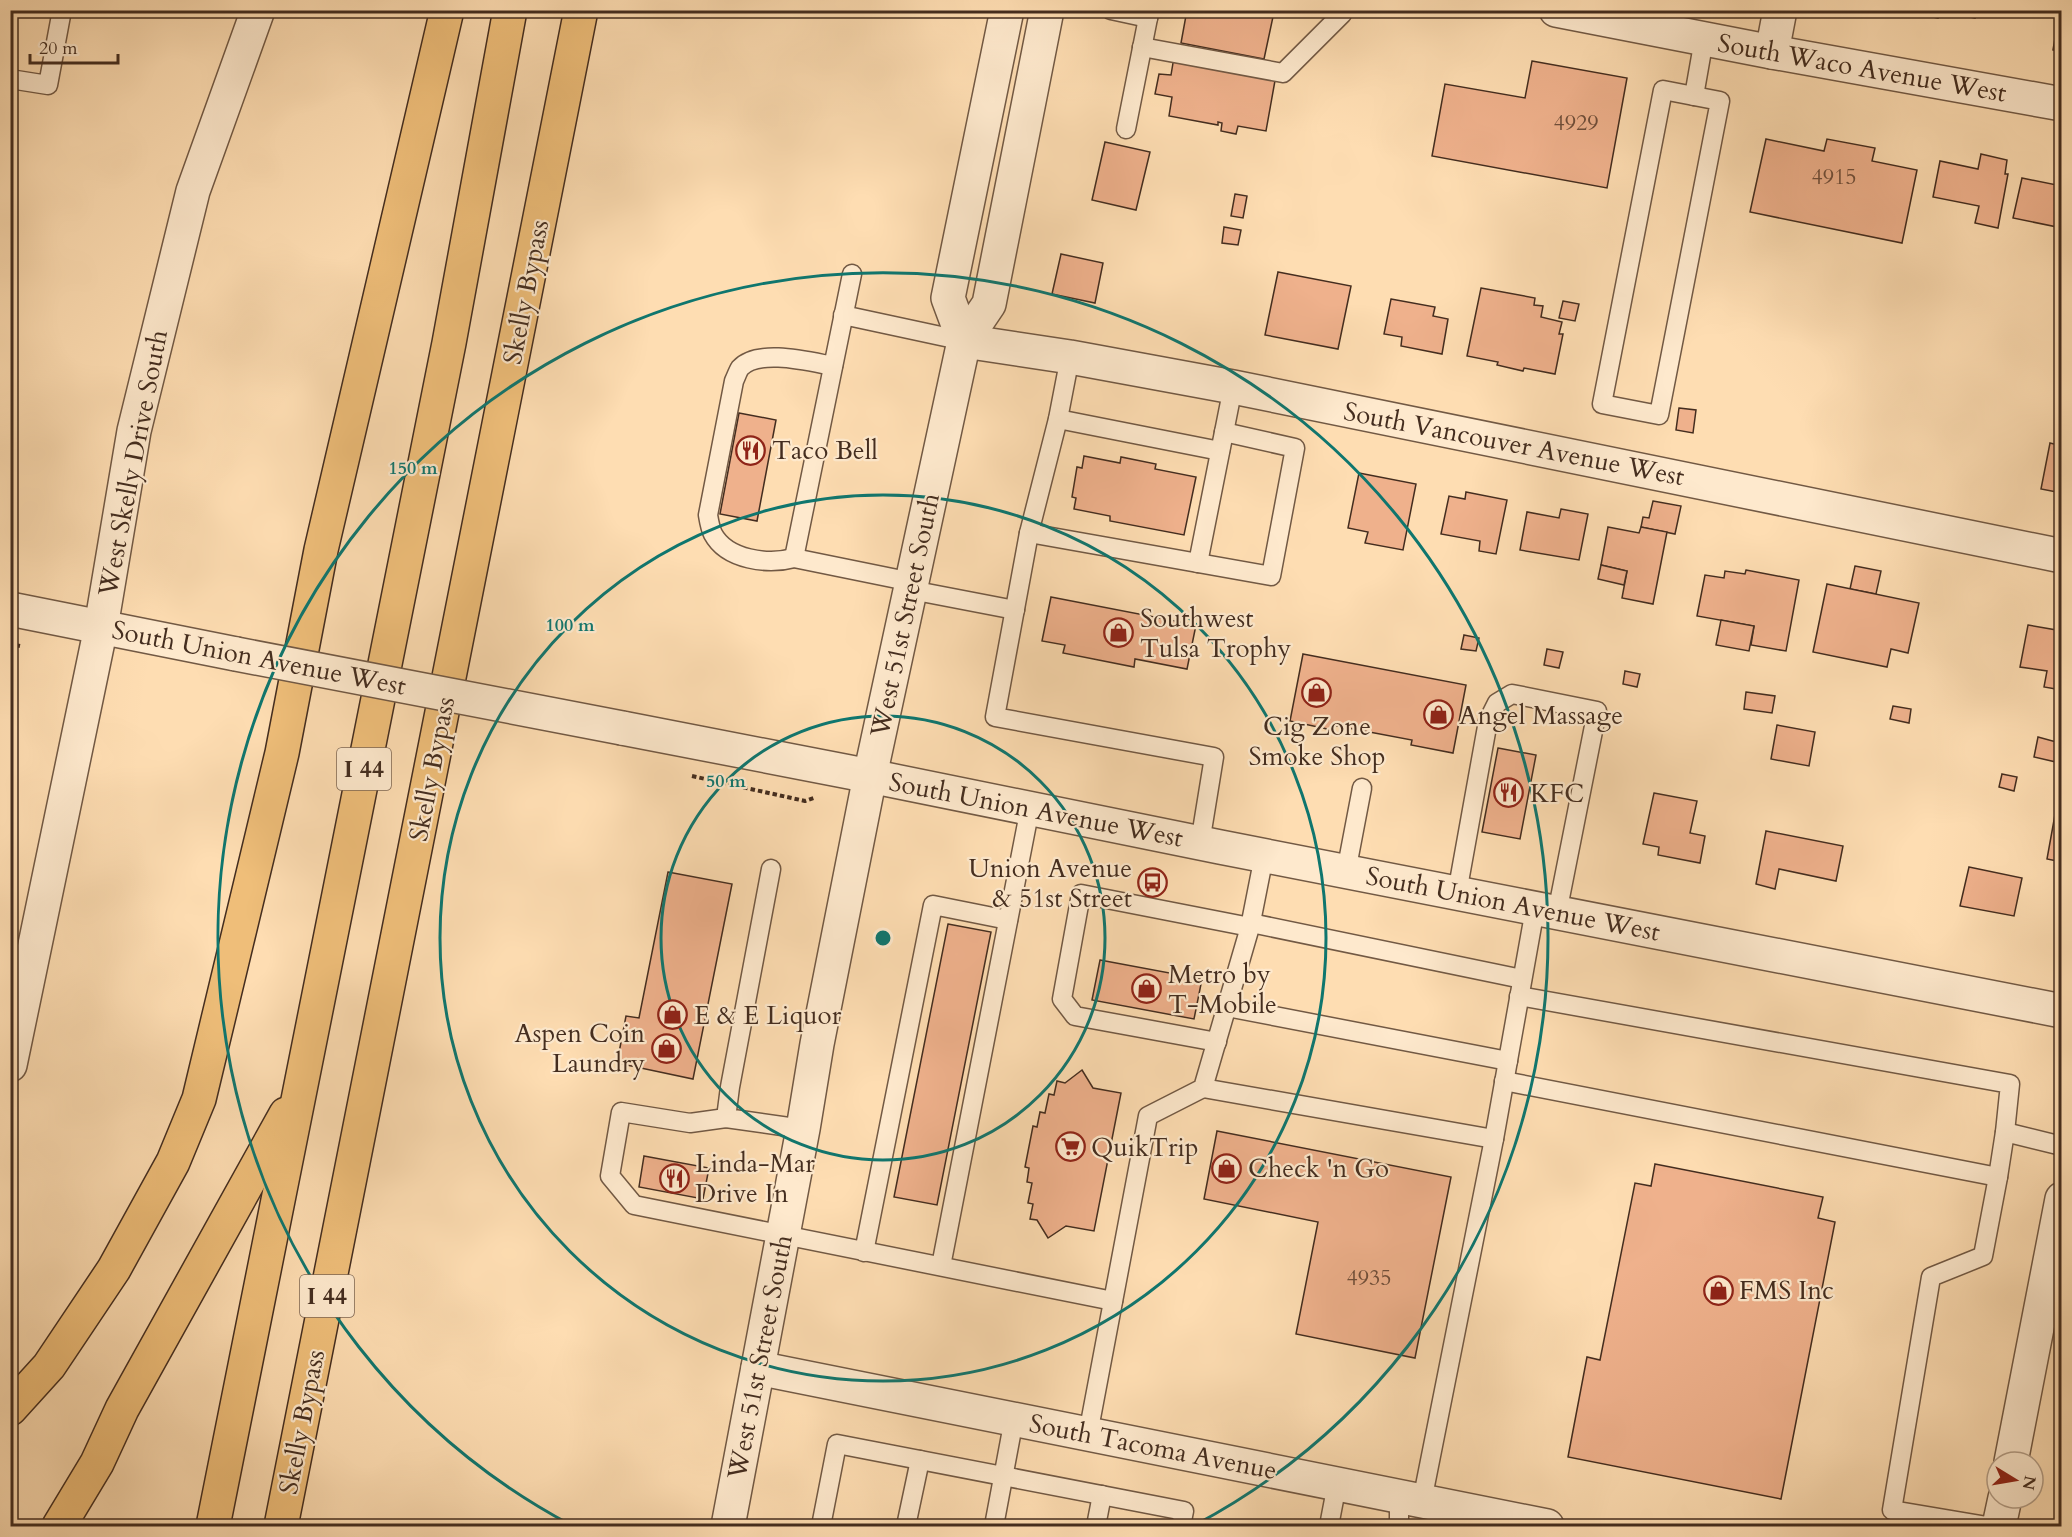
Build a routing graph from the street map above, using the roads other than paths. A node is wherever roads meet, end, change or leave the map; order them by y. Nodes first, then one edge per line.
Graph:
1 (62, 10) edge
2 (258, 10) edge
3 (447, 10) edge
4 (510, 10) edge
5 (581, 10) edge
6 (1007, 10) edge
7 (1047, 10) edge
8 (1111, 10) edge
9 (1343, 10) edge
10 (1556, 10) edge
11 (1780, 10) edge
12 (1149, 14) edge
13 (1704, 39) junction
14 (1142, 47) junction
15 (1772, 52) junction
16 (10, 79) edge
17 (1694, 96) junction
18 (2061, 104) edge
19 (1126, 129) dead end
20 (852, 274) dead end
21 (843, 315) junction
22 (964, 341) junction
23 (1070, 357) junction
24 (833, 366) junction
25 (1233, 387) junction
26 (1058, 419) junction
27 (1224, 432) junction
28 (1220, 451) junction
29 (1029, 532) junction
30 (2061, 556) edge
31 (794, 558) junction
32 (1198, 563) junction
33 (911, 586) junction
34 (10, 609) edge
35 (1015, 610) junction
36 (101, 627) junction
37 (870, 776) junction
38 (1362, 788) dead end
39 (1030, 808) junction
40 (1200, 843) junction
41 (1264, 856) junction
42 (771, 870) dead end
43 (1346, 872) junction
44 (1457, 894) junction
45 (1546, 911) junction
46 (1008, 920) junction
47 (1251, 925) junction
48 (1521, 987) junction
49 (1227, 1007) junction
50 (2061, 1011) edge
51 (1217, 1042) junction
52 (1508, 1061) junction
53 (10, 1065) edge
54 (1504, 1081) junction
55 (301, 1086) junction
56 (1203, 1088) junction
57 (726, 1118) junction
58 (803, 1129) junction
59 (2005, 1132) junction
60 (1494, 1140) junction
61 (2061, 1146) edge
62 (1998, 1177) junction
63 (2061, 1199) edge
64 (783, 1235) junction
65 (864, 1252) junction
66 (940, 1266) junction
67 (1113, 1300) junction
68 (758, 1368) junction
69 (10, 1409) edge
70 (1014, 1419) junction
71 (1088, 1434) junction
72 (2014, 1450) edge
73 (920, 1460) junction
74 (1004, 1476) junction
75 (1337, 1484) junction
76 (1102, 1495) junction
77 (1407, 1508) edge
78 (2003, 1510) edge
79 (59, 1527) edge
80 (213, 1527) edge
81 (281, 1527) edge
82 (728, 1527) edge
83 (821, 1527) edge
84 (906, 1527) edge
85 (993, 1527) edge
86 (1096, 1527) edge
87 (1181, 1527) edge
88 (1329, 1527) edge
89 (1547, 1527) edge
90 (1988, 1527) edge
91 (1999, 1527) edge

1 - 16 lane
2 - 36 street, West Skelly Drive South
3 - 69 highway
4 - 55 highway, I 44
5 - 81 highway, Skelly Bypass / I 44
6 - 22 street
7 - 22 street, West 51st Street South
8 - 12 lane
9 - 14 lane
10 - 13 street, South Waco Avenue West
11 - 15 street
12 - 14 lane
13 - 15 street, South Waco Avenue West
13 - 17 lane
14 - 19 lane
15 - 18 street, South Waco Avenue West
17 - 17 lane
20 - 21 lane
21 - 22 lane
21 - 24 lane
22 - 23 street, South Vancouver Avenue West
22 - 33 street, West 51st Street South
23 - 25 street, South Vancouver Avenue West
23 - 26 lane
24 - 31 lane
24 - 31 lane
25 - 27 lane
25 - 30 street, South Vancouver Avenue West
26 - 28 lane
26 - 29 lane
27 - 28 lane
27 - 32 lane
28 - 32 lane
29 - 32 lane
29 - 35 lane
31 - 33 lane
33 - 35 lane
33 - 37 street, West 51st Street South
34 - 36 street, South Union Avenue West
35 - 40 lane
36 - 37 street, South Union Avenue West, bridge
36 - 53 street, West Skelly Drive South
37 - 39 street, South Union Avenue West
37 - 58 street, West 51st Street South
38 - 43 lane
39 - 40 street, South Union Avenue West
39 - 46 lane
40 - 41 street, South Union Avenue West
41 - 43 street, South Union Avenue West
41 - 47 lane
42 - 57 lane
43 - 44 street, South Union Avenue West
44 - 45 street, South Union Avenue West
44 - 45 lane
45 - 48 lane
45 - 50 street, South Union Avenue West
46 - 65 lane
46 - 66 lane
47 - 48 lane
47 - 49 lane
47 - 51 lane
48 - 52 lane
48 - 59 lane
49 - 51 lane
49 - 52 lane
51 - 56 lane
52 - 54 lane
54 - 60 lane
54 - 62 lane
55 - 79 highway
55 - 80 highway, I 44
56 - 60 lane
56 - 67 lane
57 - 58 lane
57 - 64 lane
58 - 64 street, West 51st Street South
59 - 61 lane
59 - 62 lane
60 - 77 lane
62 - 90 lane
63 - 72 street
64 - 65 lane
64 - 68 street, West 51st Street South
65 - 66 lane
66 - 67 lane
67 - 71 lane
68 - 70 street, South Tacoma Avenue
68 - 82 street, West 51st Street South
70 - 71 street, South Tacoma Avenue
70 - 74 lane
71 - 75 street, South Tacoma Avenue
73 - 74 lane
73 - 83 lane
73 - 84 lane
74 - 76 lane
74 - 85 lane
75 - 77 street, South Tacoma Avenue
75 - 88 lane
76 - 86 lane
76 - 87 lane
77 - 89 street, South Tacoma Avenue
78 - 91 street

